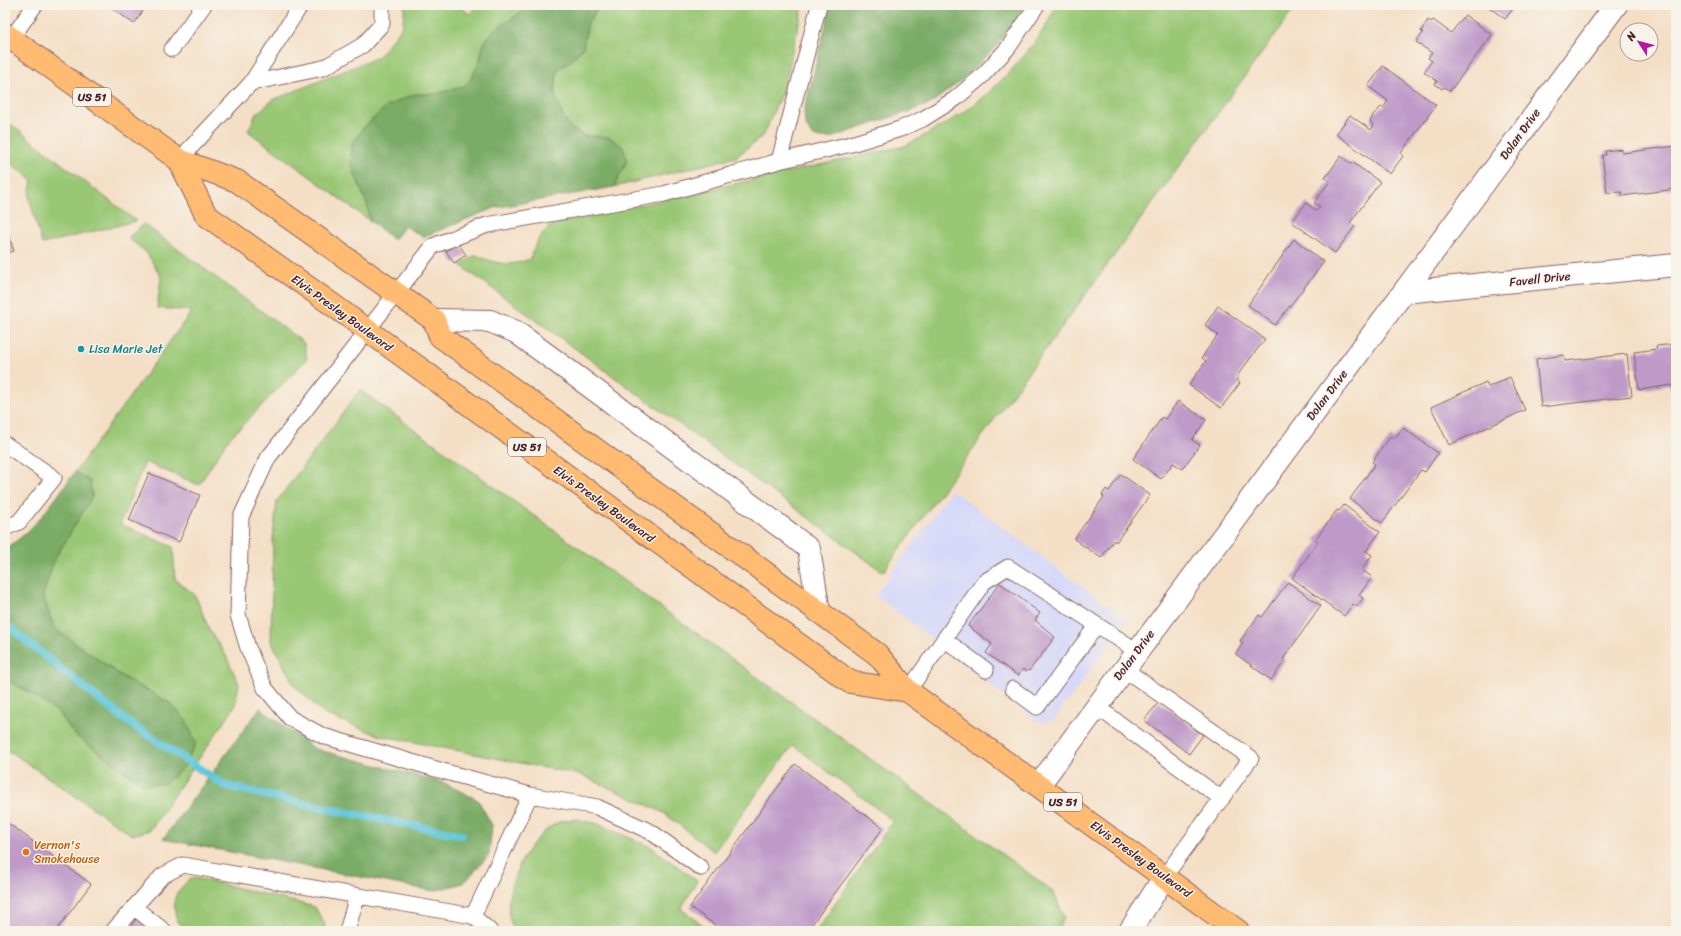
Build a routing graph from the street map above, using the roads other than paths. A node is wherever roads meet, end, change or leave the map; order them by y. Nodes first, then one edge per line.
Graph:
1 (35, 5) edge
2 (204, 5) edge
3 (301, 5) edge
4 (382, 5) edge
5 (819, 5) edge
6 (1037, 5) edge
7 (1616, 5) edge
8 (8, 36) edge
9 (172, 49) dead end
10 (251, 83) junction
11 (179, 160) junction
12 (779, 161) junction
13 (1676, 265) edge
14 (396, 292) junction
15 (1404, 292) junction
16 (434, 320) junction
17 (366, 330) junction
18 (5, 444) edge
19 (5, 528) edge
20 (818, 612) junction
21 (1097, 625) junction
22 (944, 638) junction
23 (1137, 651) junction
24 (1124, 669) junction
25 (986, 670) dead end
26 (1013, 689) dead end
27 (908, 691) junction
28 (1096, 706) junction
29 (1039, 785) junction
30 (530, 795) junction
31 (1222, 799) junction
32 (701, 868) dead end
33 (1165, 876) junction
34 (357, 896) junction
35 (135, 908) junction
36 (473, 916) junction
37 (113, 931) edge
38 (164, 931) edge
39 (347, 931) edge
40 (490, 931) edge
41 (1130, 931) edge
42 (1238, 931) edge

1 - 8 lane
2 - 9 lane
3 - 10 lane
4 - 10 lane
5 - 12 lane
6 - 12 lane
7 - 15 street, Dolan Drive
8 - 11 main road, Elvis Presley Boulevard / US 51
10 - 11 lane
11 - 14 main road, Elvis Presley Boulevard / US 51
11 - 17 main road, Elvis Presley Boulevard / US 51
12 - 14 lane
13 - 15 street, Favell Drive
14 - 16 main road, Elvis Presley Boulevard / US 51
14 - 17 lane
15 - 23 street, Dolan Drive
16 - 20 main road, Elvis Presley Boulevard / US 51
16 - 20 street
17 - 27 main road, Elvis Presley Boulevard / US 51
17 - 30 lane
18 - 19 lane
20 - 27 main road, Elvis Presley Boulevard / US 51
21 - 22 lane
21 - 23 lane
21 - 26 lane
22 - 25 lane
22 - 27 lane
23 - 24 street, Dolan Drive
24 - 28 street, Dolan Drive
24 - 31 lane
27 - 29 main road, Elvis Presley Boulevard / US 51
28 - 29 street, Dolan Drive
28 - 31 lane
29 - 33 main road, Elvis Presley Boulevard / US 51
30 - 32 lane
30 - 36 lane
31 - 33 lane
33 - 41 street
33 - 42 main road, Elvis Presley Boulevard / US 51
34 - 35 lane
34 - 36 lane
34 - 39 lane
35 - 37 lane
35 - 38 lane
36 - 40 lane

